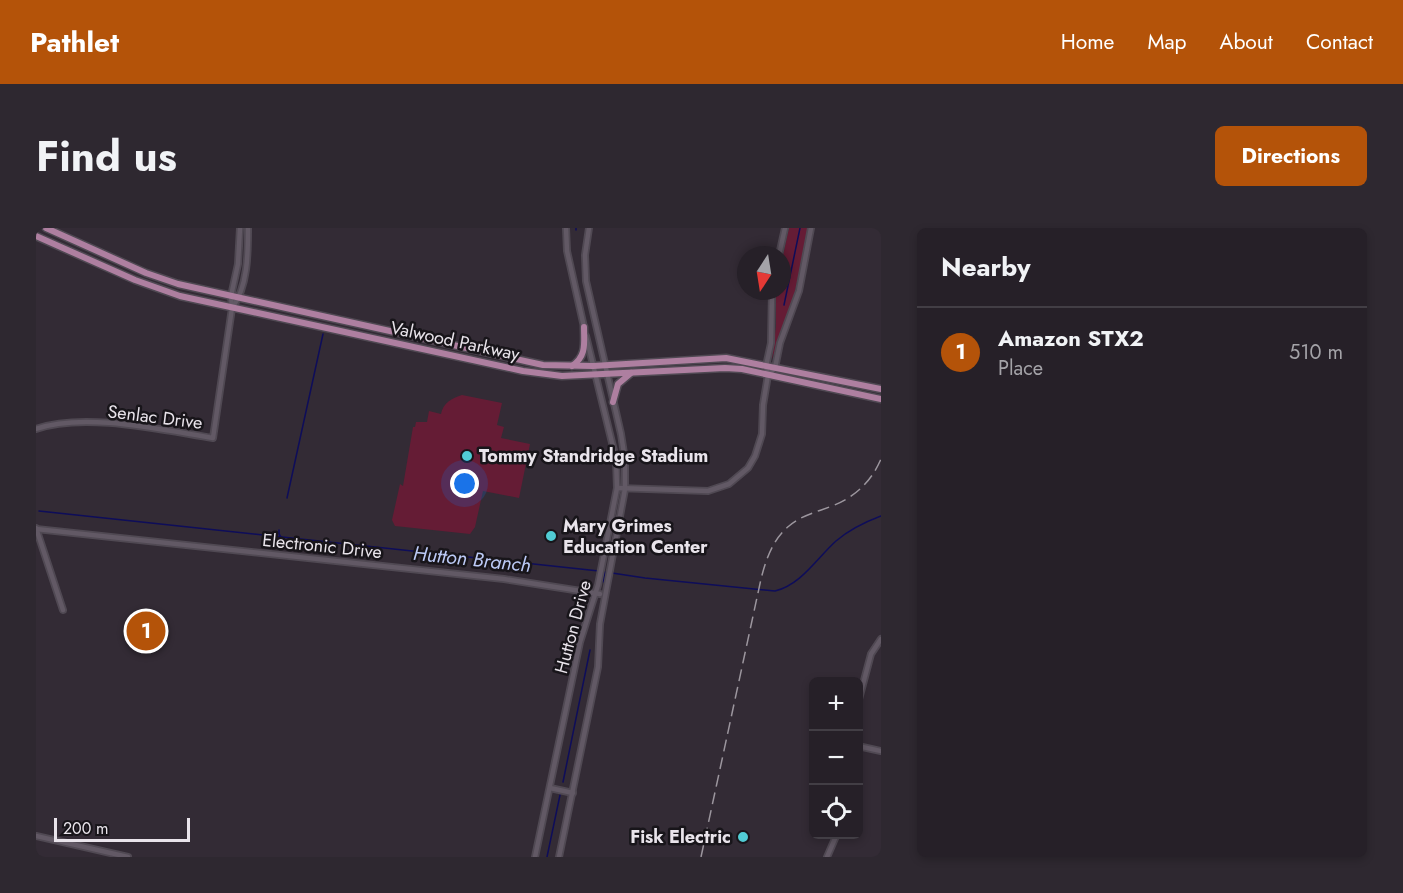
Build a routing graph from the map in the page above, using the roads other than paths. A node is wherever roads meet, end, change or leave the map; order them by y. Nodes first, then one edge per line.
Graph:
1 (46, 228) edge
2 (240, 228) edge
3 (248, 228) edge
4 (566, 228) edge
5 (589, 228) edge
6 (785, 228) edge
7 (811, 228) edge
8 (36, 236) edge
9 (79, 243) junction
10 (781, 246) edge
11 (75, 254) junction
12 (163, 280) junction
13 (160, 290) junction
14 (231, 296) junction
15 (240, 298) junction
16 (772, 300) edge
17 (232, 308) junction
18 (334, 319) junction
19 (584, 327) junction
20 (332, 330) junction
21 (460, 347) junction
22 (458, 357) junction
23 (593, 366) junction
24 (605, 366) junction
25 (766, 366) junction
26 (571, 367) junction
27 (775, 368) junction
28 (633, 372) junction
29 (606, 374) junction
30 (595, 375) junction
31 (768, 375) junction
32 (881, 389) edge
33 (881, 399) edge
34 (613, 402) junction
35 (36, 429) edge
36 (616, 488) junction
37 (625, 489) junction
38 (36, 528) edge
39 (597, 593) junction
40 (605, 594) junction
41 (63, 610) dead end
42 (881, 639) edge
43 (863, 684) edge
44 (863, 747) edge
45 (881, 751) edge
46 (550, 788) junction
47 (573, 793) junction
48 (36, 836) edge
49 (835, 839) edge
50 (128, 857) edge
51 (535, 857) edge
52 (559, 857) edge
53 (827, 857) edge

1 - 9 main road, Valwood Parkway
2 - 14 street, Senlac Drive
3 - 15 street
4 - 19 street, Hutton Drive
5 - 24 street, Hutton Drive
6 - 10 street
7 - 27 street
8 - 11 main road, Valwood Parkway
9 - 11 main road
9 - 12 main road, Valwood Parkway
11 - 13 main road, Valwood Parkway
12 - 13 main road
12 - 14 main road, Valwood Parkway
13 - 17 main road, Valwood Parkway
14 - 15 main road, Valwood Parkway
14 - 17 street, Senlac Drive
15 - 17 street
15 - 18 main road, Valwood Parkway
16 - 25 street
17 - 20 main road, Valwood Parkway
17 - 35 street, Senlac Drive
18 - 20 main road
18 - 21 main road, Valwood Parkway
19 - 23 street, Hutton Drive
19 - 26 main road
20 - 22 main road, Valwood Parkway
21 - 22 main road
21 - 26 main road, Valwood Parkway
22 - 30 main road, Valwood Parkway
23 - 24 main road, Valwood Parkway
23 - 26 main road, Valwood Parkway
23 - 30 street, Hutton Drive
24 - 25 main road, Valwood Parkway
24 - 29 street, Hutton Drive
25 - 27 main road, Valwood Parkway
25 - 31 street
27 - 31 street
27 - 32 main road, Valwood Parkway
28 - 29 main road, Valwood Parkway
28 - 31 main road, Valwood Parkway
28 - 34 main road
29 - 30 main road, Valwood Parkway
29 - 34 street, Hutton Drive
30 - 36 street, Hutton Drive
31 - 33 main road, Valwood Parkway
31 - 37 street
34 - 37 street, Hutton Drive
36 - 37 street
36 - 39 street, Hutton Drive
37 - 40 street, Hutton Drive
38 - 39 street, Electronic Drive
38 - 41 street
39 - 40 street, Electronic Drive
39 - 46 street, Hutton Drive
40 - 47 street, Hutton Drive
42 - 43 street
44 - 45 street
46 - 47 street
46 - 51 street, Hutton Drive
47 - 52 street, Hutton Drive
48 - 50 street
49 - 53 street

